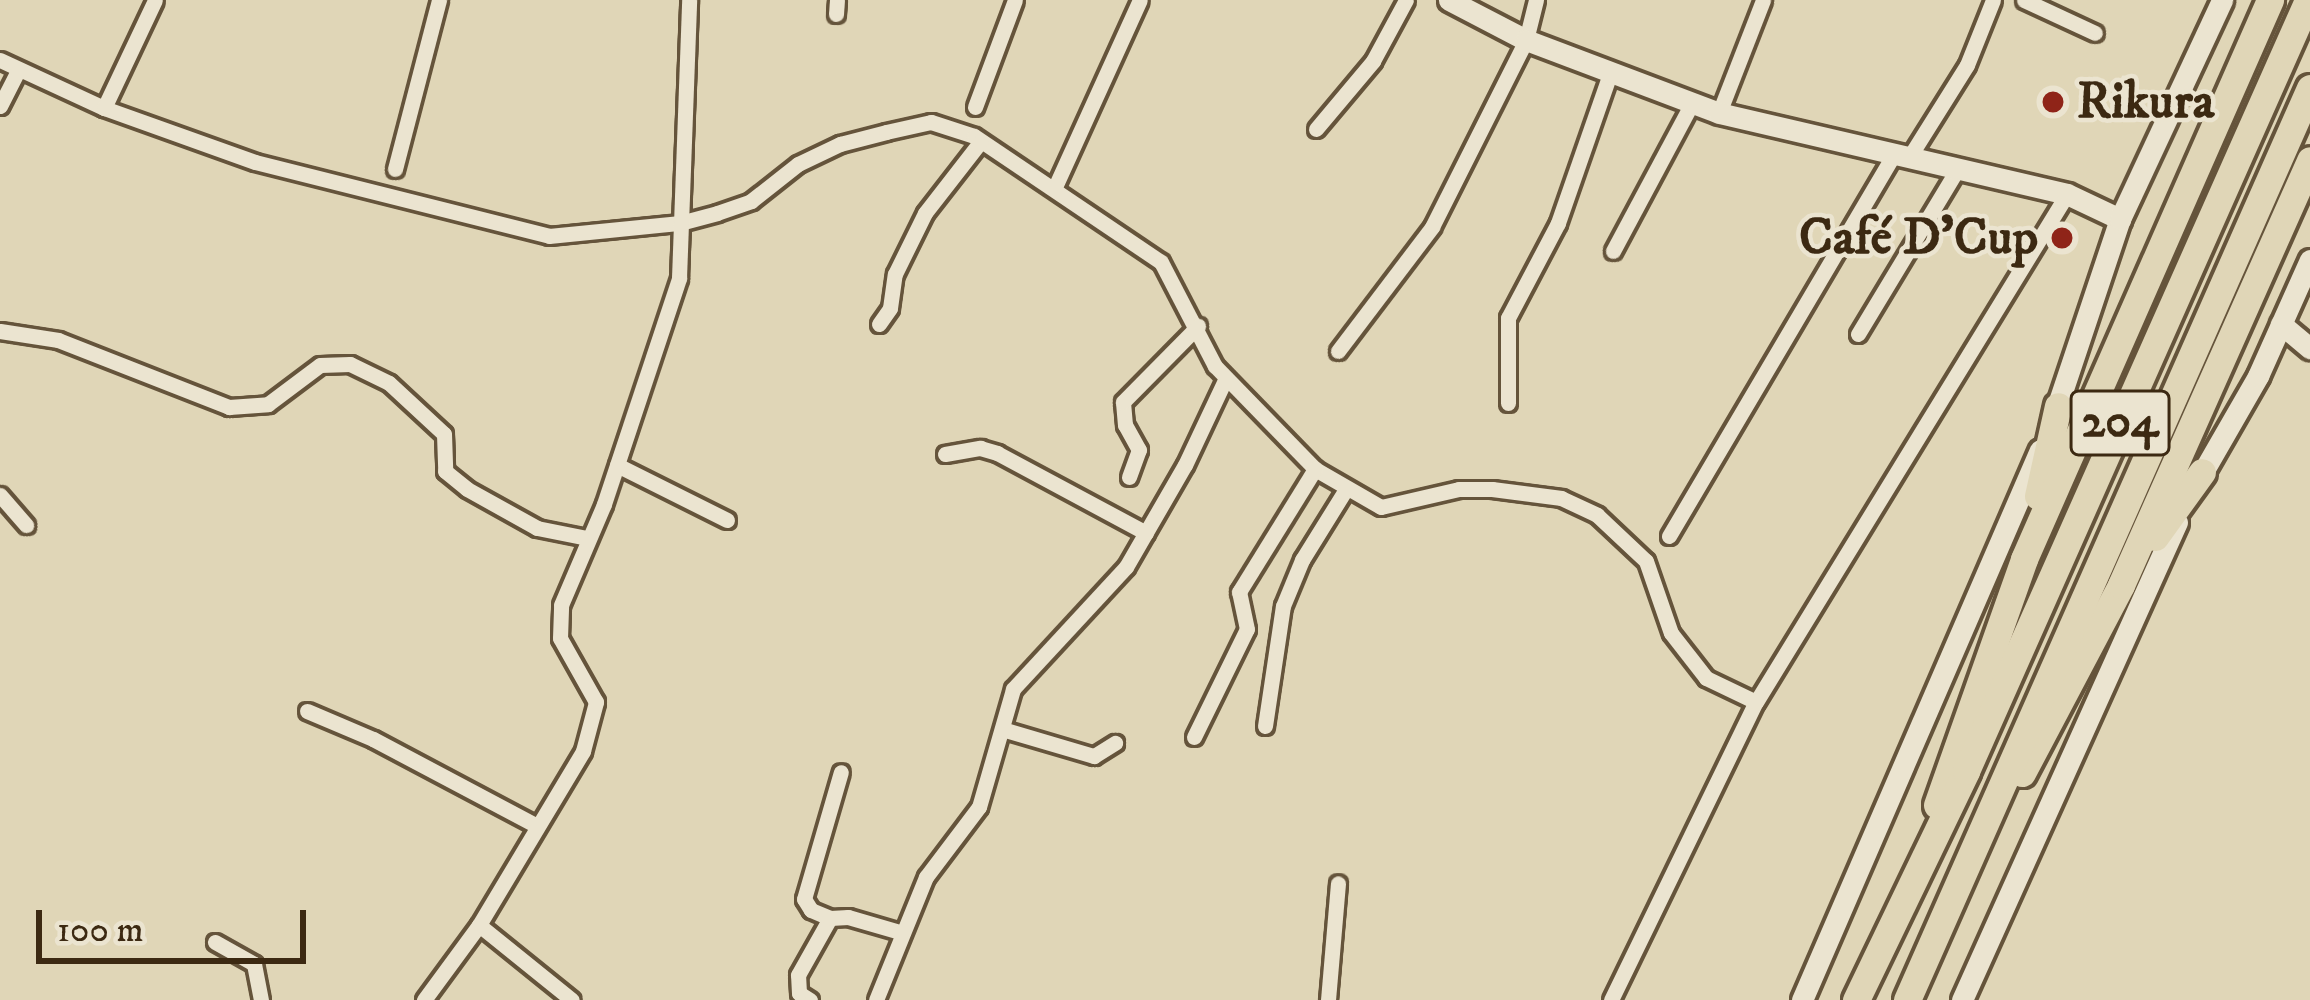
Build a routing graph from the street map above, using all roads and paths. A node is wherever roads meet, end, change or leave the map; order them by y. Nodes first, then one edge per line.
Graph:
1 (155, 0) edge
2 (440, 0) edge
3 (689, 0) edge
4 (1015, 0) edge
5 (1140, 0) edge
6 (1406, 0) edge
7 (1449, 0) edge
8 (1536, 0) edge
9 (1763, 0) edge
10 (1993, 0) edge
11 (2024, 0) edge
12 (2222, 0) edge
13 (2270, 0) edge
14 (2308, 0) edge
15 (2095, 33) dead end
16 (1526, 40) junction
17 (0, 60) edge
18 (16, 72) junction
19 (1610, 74) junction
20 (2310, 88) edge
21 (1692, 103) junction
22 (0, 106) edge
23 (975, 106) dead end
24 (104, 108) junction
25 (1720, 113) junction
26 (1316, 129) dead end
27 (980, 141) junction
28 (1903, 155) junction
29 (2310, 160) edge
30 (1958, 168) junction
31 (395, 169) dead end
32 (1055, 187) junction
33 (2067, 194) junction
34 (2120, 219) junction
35 (680, 223) junction
36 (1612, 251) dead end
37 (2310, 260) edge
38 (879, 324) dead end
39 (2281, 324) junction
40 (1198, 326) junction
41 (0, 331) edge
42 (1858, 334) dead end
43 (2310, 347) edge
44 (1338, 352) dead end
45 (1226, 378) junction
46 (1508, 403) dead end
47 (2058, 406) junction
48 (945, 454) dead end
49 (617, 465) junction
50 (1315, 469) junction
51 (2202, 472) junction
52 (1130, 478) dead end
53 (1346, 489) junction
54 (0, 495) edge
55 (727, 520) dead end
56 (26, 525) dead end
57 (1146, 533) junction
58 (1669, 536) dead end
59 (587, 538) junction
60 (2024, 559) junction
61 (2121, 585) junction
62 (1756, 702) junction
63 (307, 711) dead end
64 (1265, 726) dead end
65 (1002, 729) junction
66 (1194, 737) dead end
67 (1115, 743) dead end
68 (841, 772) dead end
69 (537, 826) junction
70 (1927, 844) junction
71 (1964, 862) junction
72 (1338, 884) dead end
73 (830, 918) junction
74 (479, 925) junction
75 (903, 933) junction
76 (215, 942) dead end
77 (261, 1000) edge
78 (424, 1000) edge
79 (572, 1000) edge
80 (810, 1000) edge
81 (876, 1000) edge
82 (1328, 1000) edge
83 (1610, 1000) edge
84 (1802, 1000) edge
85 (1856, 1000) edge
86 (1906, 1000) edge
87 (1962, 1000) edge

1 - 24 street
2 - 31 street
3 - 35 street
4 - 23 street
5 - 32 street
6 - 26 street
7 - 16 main road
8 - 16 street
9 - 25 street
10 - 28 street
11 - 15 street
12 - 34 main road
13 - 60 highway
14 - 70 highway, 204
16 - 19 main road
16 - 44 street
17 - 18 street
18 - 22 street
18 - 24 street
19 - 21 main road
19 - 46 street
20 - 71 highway, 204
21 - 25 main road
21 - 36 street
24 - 35 street
25 - 28 main road
27 - 32 street
27 - 35 street
27 - 38 street
28 - 30 main road
28 - 58 street
29 - 61 highway
30 - 33 main road
30 - 42 street
32 - 40 street
33 - 34 main road
33 - 62 street
34 - 47 main road
35 - 49 street
37 - 39 main road
39 - 43 main road
39 - 51 main road
40 - 45 street
40 - 52 street
41 - 59 street
45 - 50 street
45 - 57 street
47 - 60 highway
47 - 84 main road
48 - 57 street
49 - 55 street
49 - 59 street
50 - 53 street
50 - 66 street
51 - 61 highway
51 - 87 main road
53 - 62 street
53 - 64 street
54 - 56 street
57 - 65 street
59 - 69 street
60 - 70 highway
61 - 71 highway
62 - 83 street
63 - 69 street
65 - 67 street
65 - 75 street
68 - 73 street
69 - 74 street
70 - 85 highway, 204
71 - 86 highway, 204
72 - 82 street
73 - 75 street
73 - 80 street
74 - 78 street
74 - 79 street
75 - 81 street
76 - 77 street

